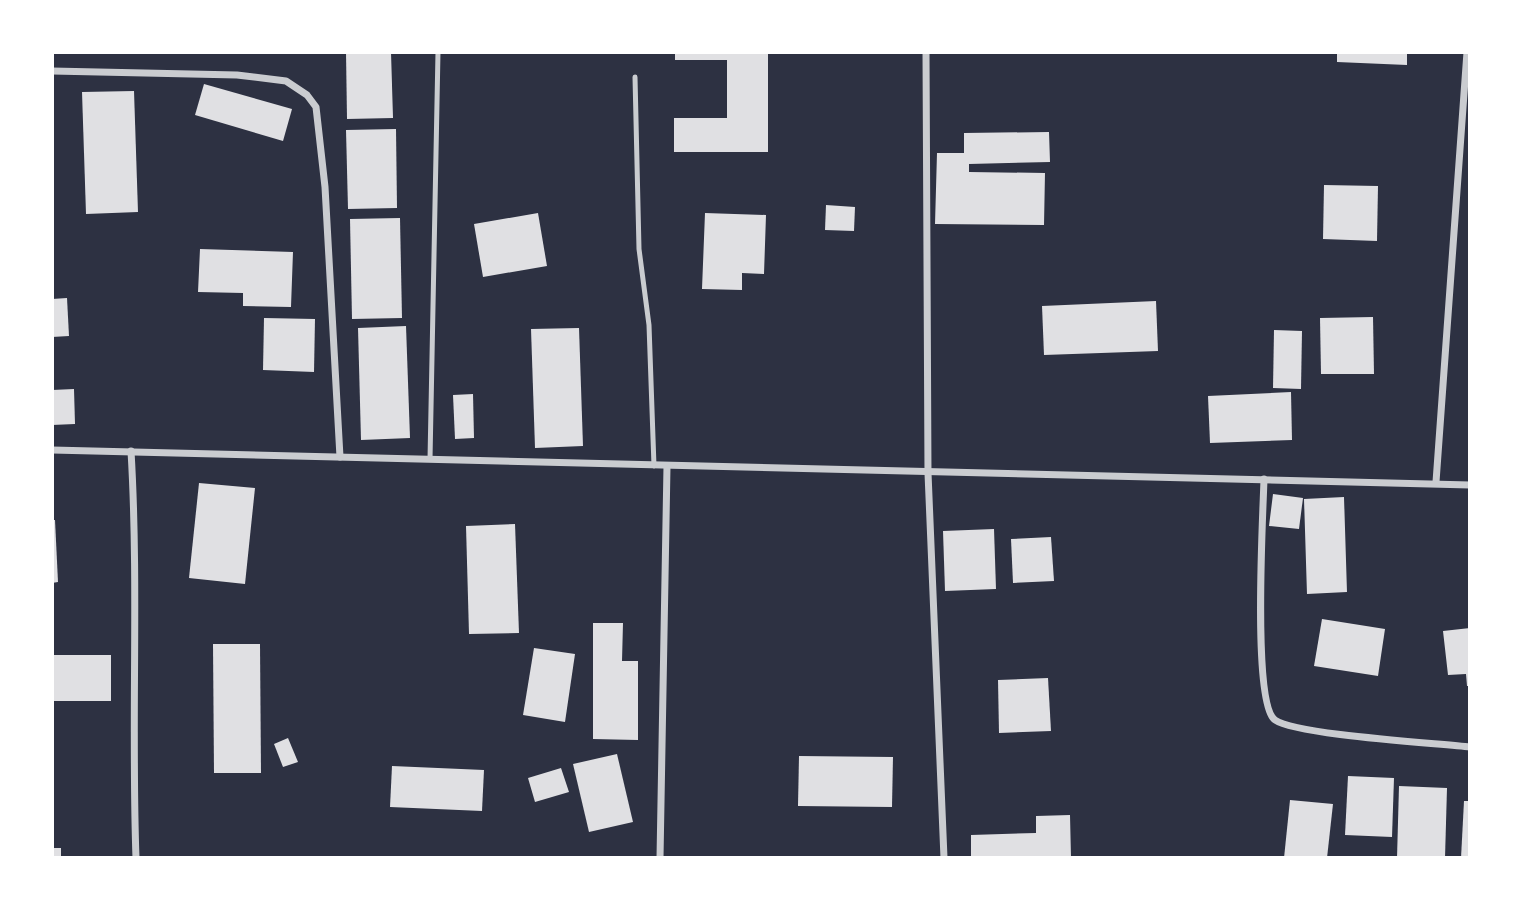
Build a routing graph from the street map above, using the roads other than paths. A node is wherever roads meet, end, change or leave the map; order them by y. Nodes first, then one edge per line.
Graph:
1 (438, 52) edge
2 (926, 52) edge
3 (1467, 52) edge
4 (52, 71) edge
5 (635, 77) dead end
6 (52, 450) edge
7 (131, 452) junction
8 (340, 457) junction
9 (430, 459) junction
10 (654, 466) junction
11 (667, 466) junction
12 (928, 473) junction
13 (1264, 479) junction
14 (1436, 482) junction
15 (1469, 485) edge
16 (1469, 747) edge
17 (136, 858) edge
18 (660, 858) edge
19 (944, 858) edge

1 - 9 lane
2 - 12 street
3 - 14 street
4 - 8 street
5 - 10 lane
6 - 7 street
7 - 8 street
7 - 17 street
8 - 9 street
9 - 10 street
10 - 11 street
11 - 12 street
11 - 18 street
12 - 13 street
12 - 19 street
13 - 14 street
13 - 16 street
14 - 15 street

